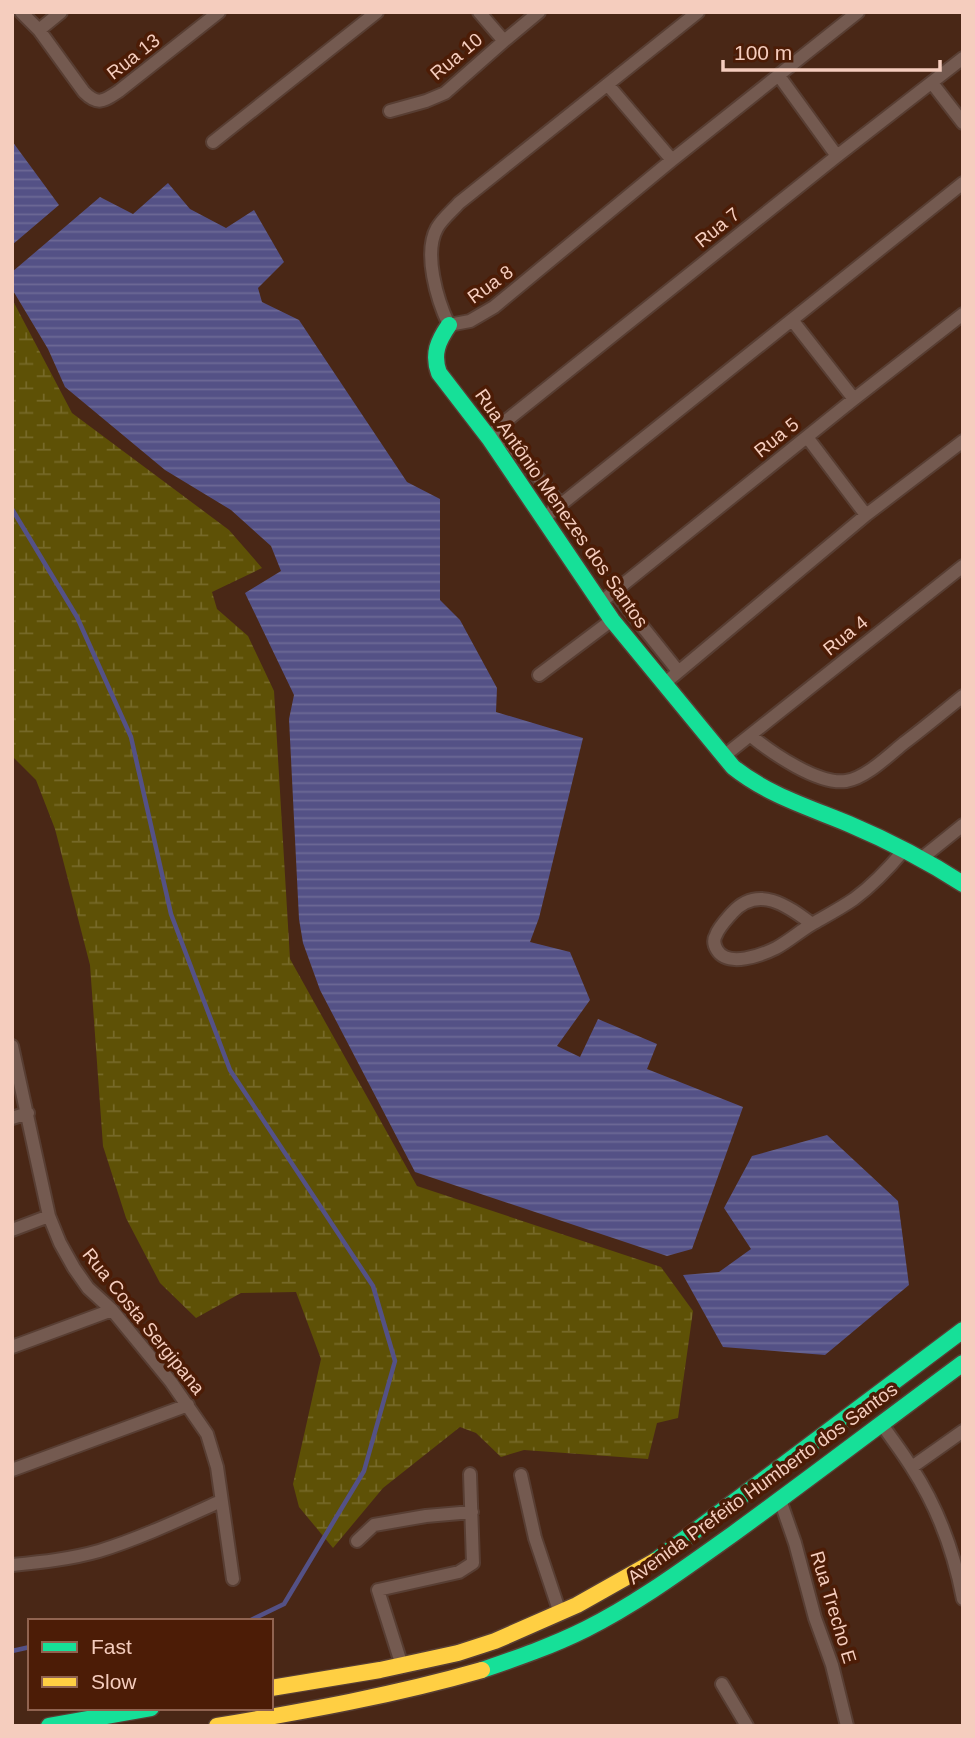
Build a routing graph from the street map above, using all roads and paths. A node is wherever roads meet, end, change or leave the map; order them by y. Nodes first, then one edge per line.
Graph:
1 (21, 12) edge
2 (61, 12) edge
3 (219, 12) edge
4 (377, 12) edge
5 (479, 12) edge
6 (539, 12) edge
7 (698, 12) edge
8 (858, 12) edge
9 (39, 30) junction
10 (504, 41) junction
11 (963, 58) edge
12 (779, 76) junction
13 (932, 83) junction
14 (608, 85) junction
15 (390, 111) dead end
16 (963, 123) edge
17 (213, 142) dead end
18 (837, 156) junction
19 (672, 160) junction
20 (963, 183) edge
21 (963, 314) edge
22 (792, 320) junction
23 (449, 325) junction
24 (854, 398) junction
25 (493, 433) junction
26 (807, 437) junction
27 (963, 441) edge
28 (561, 505) junction
29 (866, 515) junction
30 (544, 517) junction
31 (963, 566) edge
32 (614, 591) junction
33 (600, 603) junction
34 (612, 620) junction
35 (678, 671) junction
36 (539, 675) dead end
37 (665, 683) junction
38 (963, 696) edge
39 (751, 736) junction
40 (724, 756) junction
41 (963, 825) edge
42 (904, 850) junction
43 (922, 858) junction
44 (963, 884) edge
45 (812, 924) junction
46 (12, 1046) edge
47 (28, 1112) junction
48 (12, 1118) edge
49 (49, 1216) junction
50 (12, 1230) edge
51 (112, 1310) junction
52 (963, 1331) edge
53 (12, 1347) edge
54 (963, 1363) edge
55 (188, 1405) junction
56 (881, 1423) junction
57 (963, 1431) edge
58 (912, 1467) junction
59 (12, 1470) edge
60 (470, 1474) dead end
61 (521, 1475) dead end
62 (780, 1500) junction
63 (221, 1501) junction
64 (471, 1512) junction
65 (357, 1541) dead end
66 (12, 1565) edge
67 (233, 1579) dead end
68 (963, 1599) edge
69 (560, 1613) junction
70 (401, 1666) junction
71 (722, 1684) dead end
72 (273, 1688) edge
73 (140, 1710) edge
74 (285, 1720) edge
75 (48, 1726) edge
76 (218, 1726) edge
77 (747, 1726) edge
78 (847, 1726) edge

1 - 9 street
2 - 9 street
3 - 9 street, Rua 13
4 - 17 street
5 - 10 street
6 - 10 street, Rua 10
7 - 14 street, Rua 8
8 - 12 street, Rua 8
10 - 15 street, Rua 10
11 - 13 street, Rua 7
12 - 18 street
12 - 19 street, Rua 8
13 - 16 street
13 - 18 street, Rua 7
14 - 19 street
14 - 23 street, Rua 8
18 - 25 street, Rua 7
19 - 23 street, Rua 8
20 - 22 street
21 - 24 street, Rua 5
22 - 24 street
22 - 28 street
23 - 25 street, Rua Antônio Menezes dos Santos
24 - 26 street, Rua 5
25 - 28 street
25 - 30 street, Rua Antônio Menezes dos Santos
26 - 29 street
26 - 32 street, Rua 5
27 - 29 street
28 - 30 street
29 - 35 street
30 - 33 street, Rua Antônio Menezes dos Santos
31 - 39 street, Rua 4
32 - 33 street, Rua 5
32 - 35 street
33 - 34 street, Rua Antônio Menezes dos Santos
34 - 36 street
34 - 37 street, Rua Antônio Menezes dos Santos
35 - 37 street
37 - 40 street, Rua Antônio Menezes dos Santos
38 - 39 street
39 - 40 street, Rua 4
40 - 42 street, Rua Antônio Menezes dos Santos
41 - 43 street
42 - 43 street, Rua Antônio Menezes dos Santos
42 - 45 street
43 - 44 street, Rua Antônio Menezes dos Santos
45 - 45 street
46 - 47 street, Rua Costa Sergipana
47 - 48 street
47 - 49 street, Rua Costa Sergipana
49 - 50 street
49 - 51 street, Rua Costa Sergipana
51 - 53 street
51 - 55 street, Rua Costa Sergipana
52 - 69 street, Avenida Prefeito Humberto dos Santos
54 - 56 street, Avenida Prefeito Humberto dos Santos
55 - 59 street
55 - 63 street, Rua Costa Sergipana
56 - 58 street
56 - 62 street, Avenida Prefeito Humberto dos Santos
57 - 58 street
58 - 68 street
60 - 64 street
61 - 69 street
62 - 74 street, Avenida Prefeito Humberto dos Santos
62 - 78 street, Rua Trecho E
63 - 66 street
63 - 67 street, Rua Costa Sergipana
64 - 65 street
64 - 70 street
69 - 70 street, Avenida Prefeito Humberto dos Santos
70 - 72 street, Avenida Prefeito Humberto dos Santos
71 - 77 street
73 - 75 street
74 - 76 street, Avenida Prefeito Humberto dos Santos

